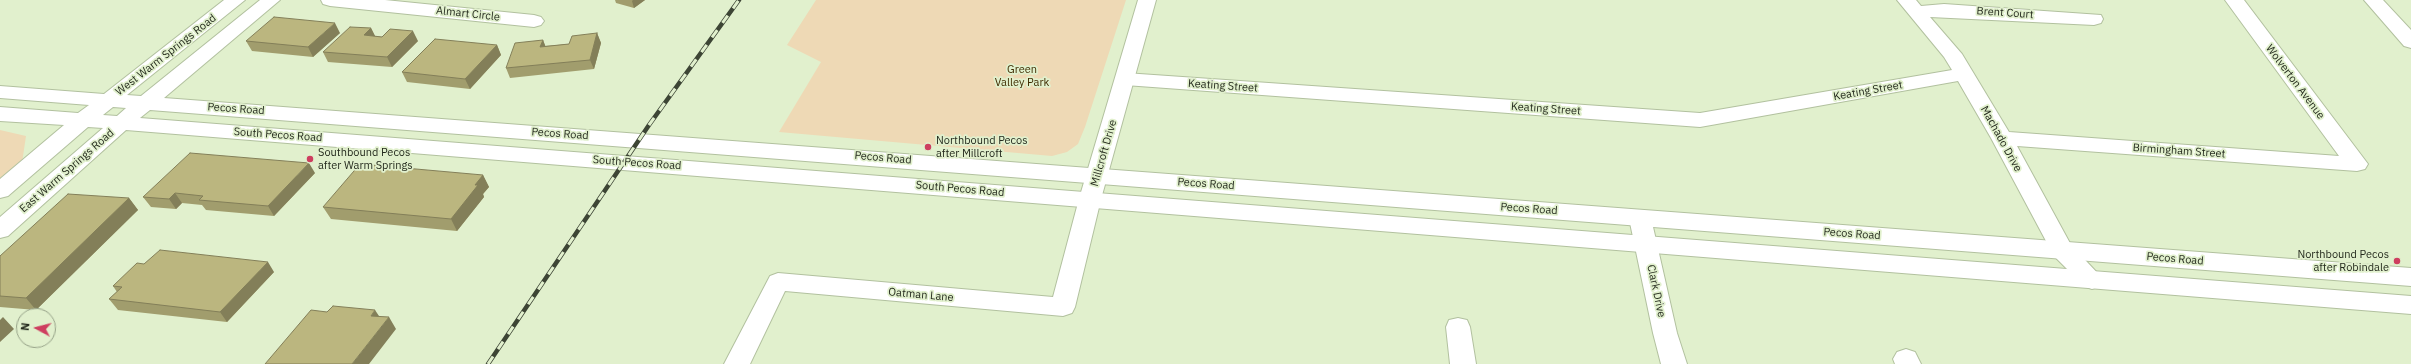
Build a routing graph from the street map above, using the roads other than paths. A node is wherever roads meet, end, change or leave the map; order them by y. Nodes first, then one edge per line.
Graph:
1 (236, 0) edge
2 (271, 0) edge
3 (330, 0) edge
4 (1147, 0) edge
5 (2234, 0) edge
6 (2373, 0) edge
7 (1911, 6) edge
8 (2094, 19) dead end
9 (534, 21) dead end
10 (2411, 42) edge
11 (1964, 74) junction
12 (1125, 79) junction
13 (0, 92) edge
14 (96, 110) junction
15 (134, 113) junction
16 (0, 114) edge
17 (2002, 138) junction
18 (2356, 164) joint
19 (1097, 175) junction
20 (0, 191) edge
21 (1090, 199) junction
22 (1640, 218) junction
23 (0, 230) edge
24 (1645, 244) junction
25 (2062, 250) junction
26 (2411, 278) edge
27 (2092, 280) junction
28 (2411, 305) edge
29 (1063, 307) joint
30 (1458, 327) dead end
31 (737, 364) edge
32 (1463, 364) edge
33 (1674, 364) edge

1 - 14 main road, West Warm Springs Road
2 - 15 main road, West Warm Springs Road
3 - 9 main road, Almart Circle
4 - 12 main road, Millcroft Drive
5 - 18 main road, Wolverton Avenue
6 - 10 main road
7 - 8 main road, Brent Court
7 - 11 main road, Machado Drive
11 - 12 main road, Keating Street
11 - 17 main road, Machado Drive
12 - 19 main road, Millcroft Drive
13 - 14 main road, Pecos Road
14 - 15 main road, South Pecos Road
14 - 15 main road, Pecos Road
14 - 16 main road, South Pecos Road
14 - 20 main road
15 - 19 main road, Pecos Road
15 - 21 main road, South Pecos Road
15 - 23 main road, East Warm Springs Road
17 - 18 main road, Birmingham Street
17 - 25 main road, Machado Drive
19 - 21 main road, Millcroft Drive
19 - 22 main road, Pecos Road
21 - 24 main road, South Pecos Road
21 - 29 main road, Millcroft Drive
22 - 24 main road, Clark Drive
22 - 25 main road, Pecos Road
24 - 27 main road
24 - 33 main road, Clark Drive
25 - 26 main road, Pecos Road
25 - 27 main road, Machado Drive
27 - 28 main road
29 - 31 main road, Oatman Lane
30 - 32 main road

